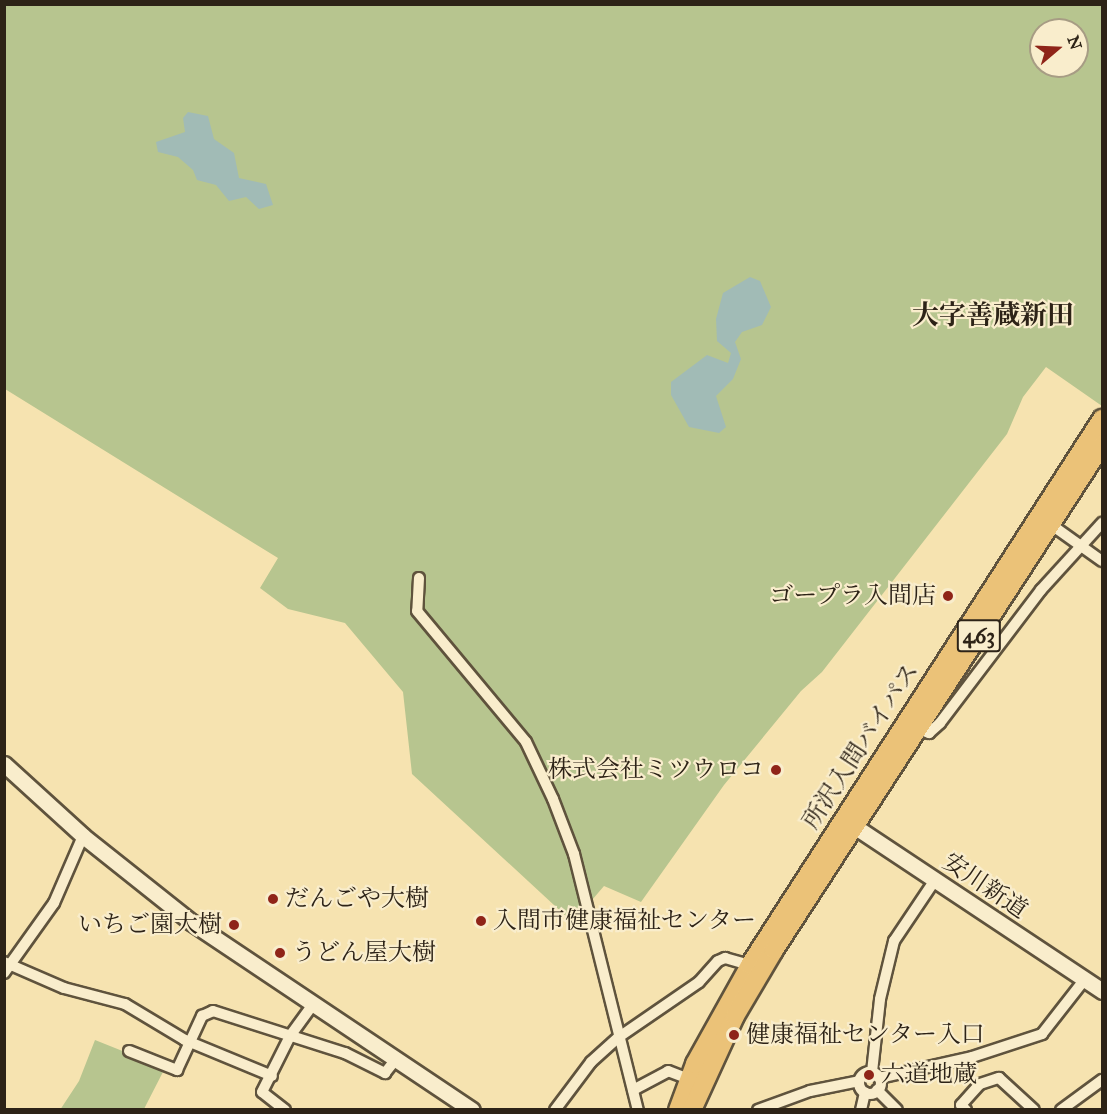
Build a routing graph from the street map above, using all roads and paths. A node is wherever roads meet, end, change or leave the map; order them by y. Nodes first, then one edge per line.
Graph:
1 (1102, 419) edge
2 (1102, 445) edge
3 (1045, 520) junction
4 (1102, 523) edge
5 (1080, 544) junction
6 (1102, 561) edge
7 (419, 578) dead end
8 (919, 729) junction
9 (4, 764) edge
10 (849, 822) junction
11 (83, 836) junction
12 (935, 880) junction
13 (750, 965) junction
14 (6, 966) edge
15 (1084, 979) junction
16 (1102, 991) edge
17 (313, 1004) junction
18 (290, 1036) junction
19 (619, 1037) junction
20 (190, 1042) junction
21 (129, 1051) dead end
22 (396, 1059) junction
23 (875, 1075) junction
24 (272, 1076) junction
25 (689, 1079) junction
26 (1102, 1080) edge
27 (859, 1081) junction
28 (633, 1090) junction
29 (877, 1090) junction
30 (865, 1092) junction
31 (285, 1110) edge
32 (472, 1110) edge
33 (555, 1110) edge
34 (638, 1110) edge
35 (678, 1110) edge
36 (692, 1110) edge
37 (758, 1110) edge
38 (861, 1110) edge
39 (897, 1110) edge
40 (966, 1110) edge
41 (1034, 1110) edge
42 (1062, 1110) edge

1 - 3 highway, 所沢入間バイパス / 463
2 - 3 highway, 所沢入間バイパス / 463
3 - 5 street
3 - 8 highway, 所沢入間バイパス / 463
3 - 10 highway, 所沢入間バイパス / 463
4 - 5 street
5 - 6 street
5 - 8 street
7 - 19 street
8 - 10 highway, 所沢入間バイパス / 463
9 - 11 street
10 - 12 street, 安川新道
10 - 13 highway, 所沢入間バイパス / 463
10 - 36 highway, 所沢入間バイパス / 463
11 - 14 street
11 - 17 street
12 - 15 street, 安川新道
12 - 23 street
13 - 19 street
13 - 25 highway, 所沢入間バイパス / 463
14 - 20 street
15 - 16 street, 安川新道
15 - 23 street
17 - 18 street
17 - 22 street
18 - 20 street
18 - 22 street
18 - 24 street
19 - 28 street
19 - 33 street
20 - 21 street
20 - 24 street
22 - 32 street
23 - 27 street
23 - 29 street
24 - 31 street
25 - 28 street
25 - 35 highway, 所沢入間バイパス / 463
26 - 42 street
27 - 30 street
27 - 37 street
28 - 34 street
29 - 30 street
29 - 39 street
30 - 38 street
40 - 41 street

